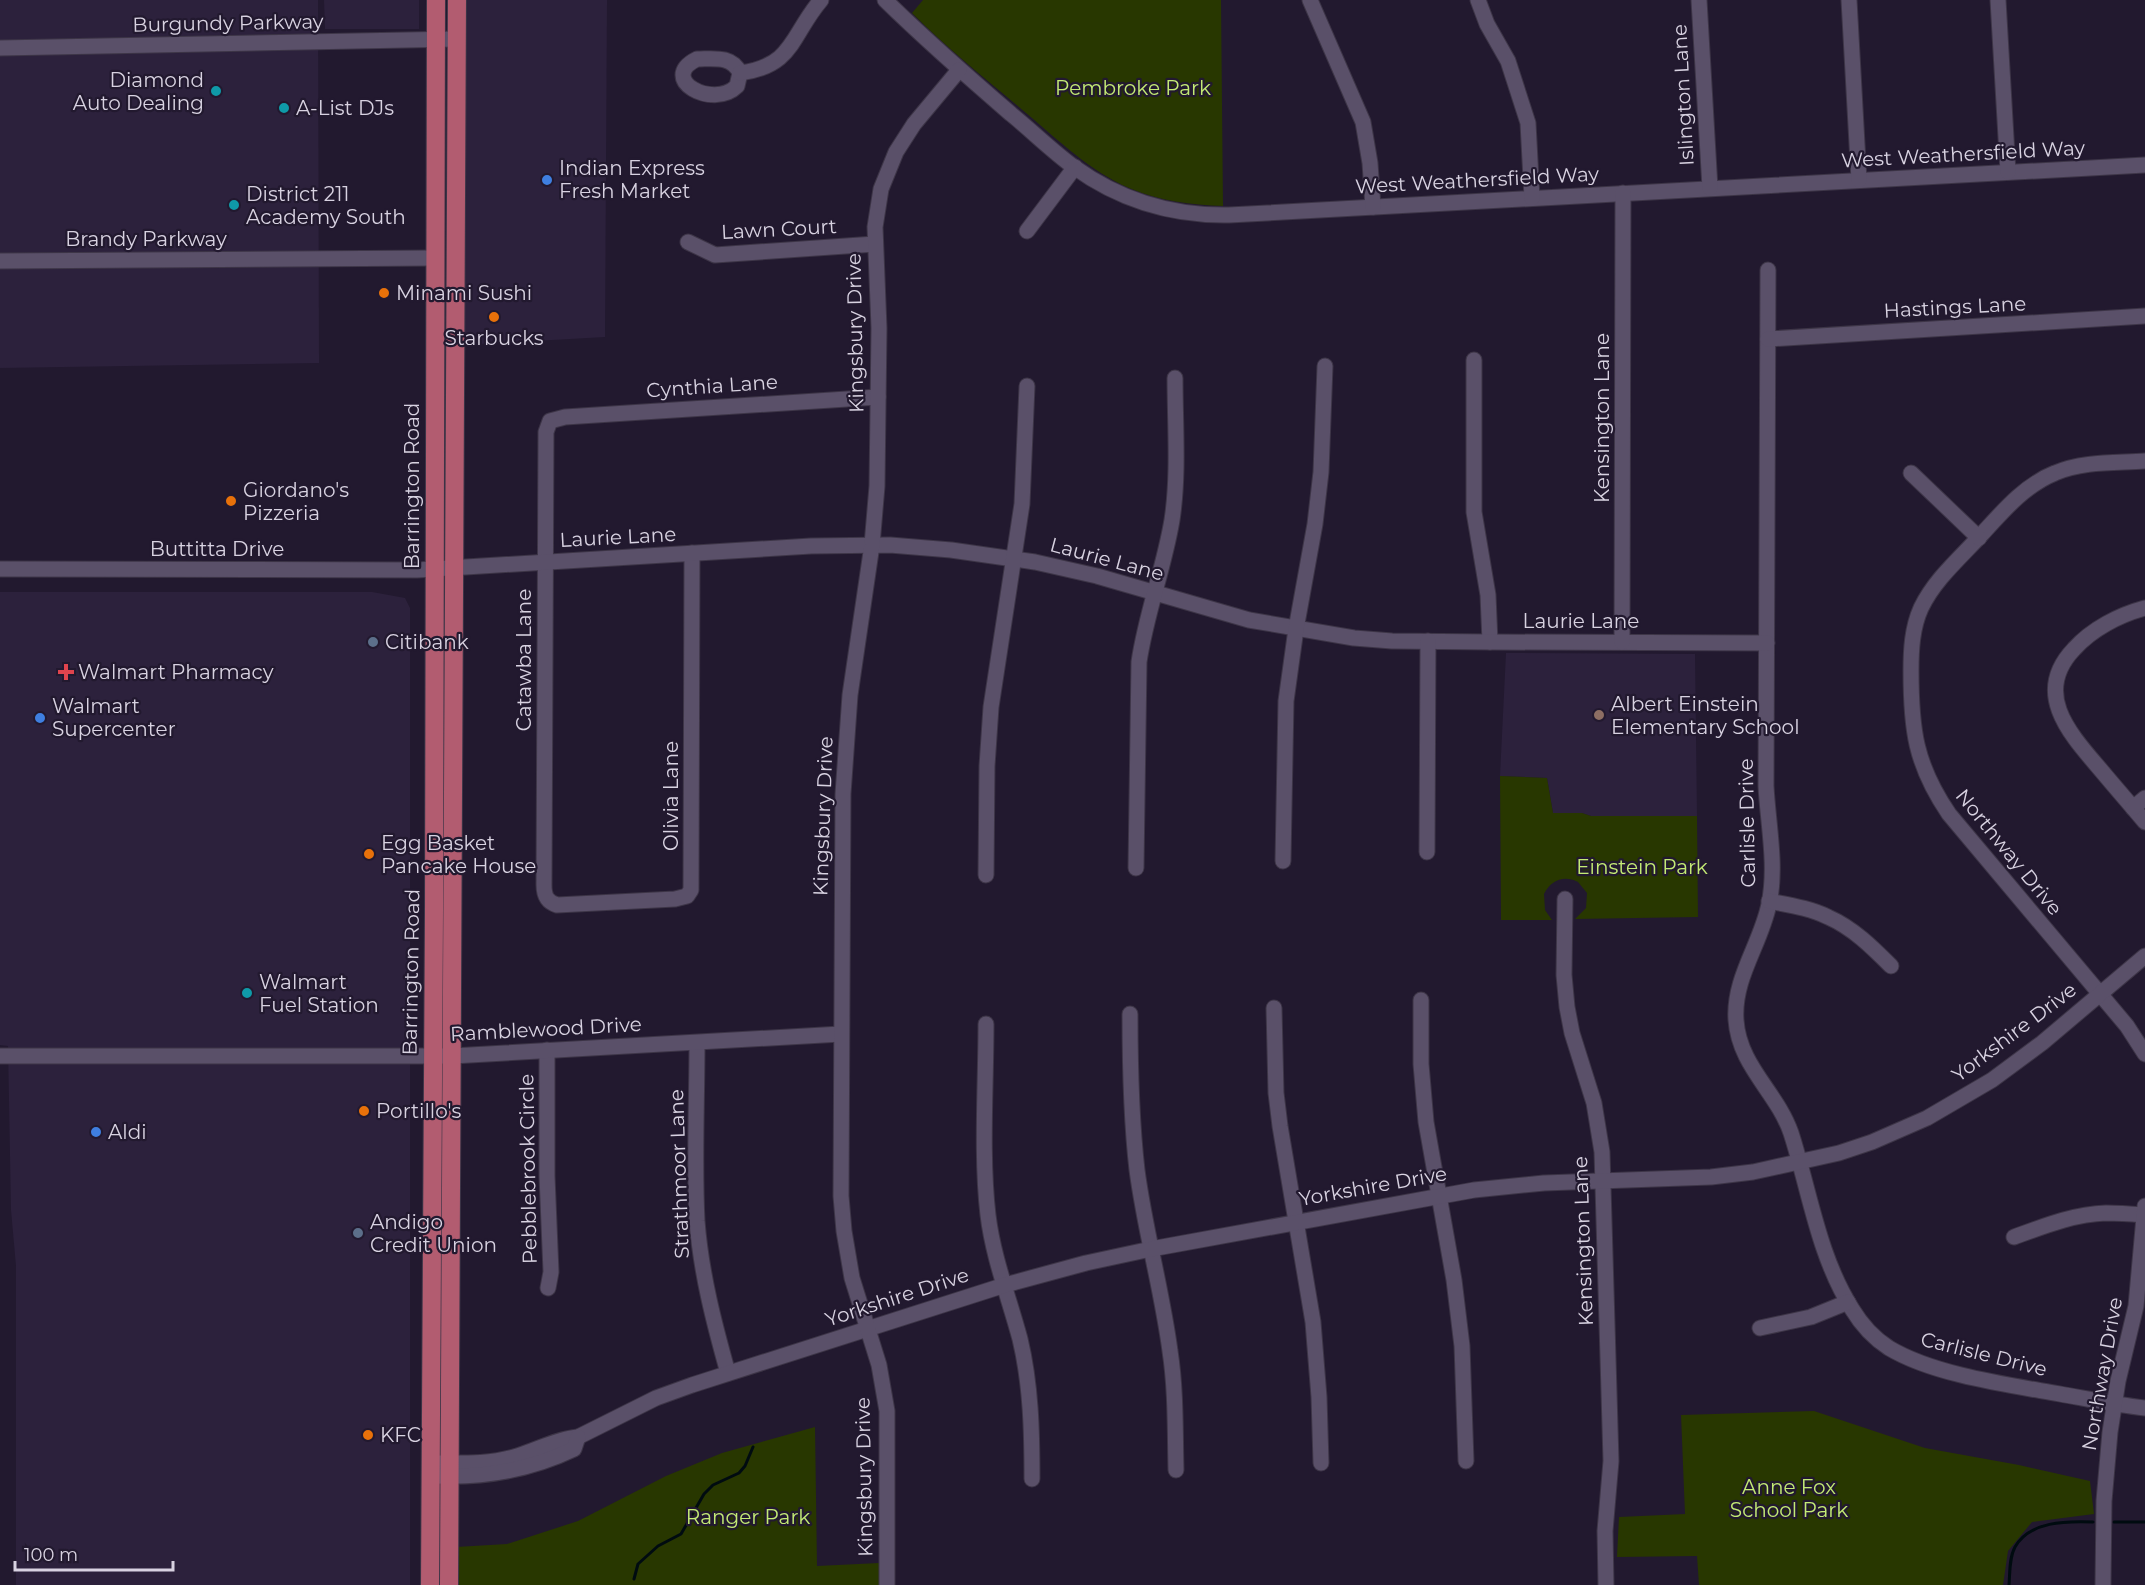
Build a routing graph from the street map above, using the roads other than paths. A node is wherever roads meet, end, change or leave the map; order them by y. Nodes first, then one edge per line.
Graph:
1 (436, 0) edge
2 (457, 0) edge
3 (821, 0) edge
4 (885, 0) edge
5 (1311, 0) edge
6 (1478, 0) edge
7 (1699, 0) edge
8 (1849, 0) edge
9 (1998, 0) edge
10 (436, 39) junction
11 (457, 39) junction
12 (0, 48) edge
13 (959, 70) junction
14 (740, 73) dead end
15 (2145, 165) edge
16 (1075, 167) junction
17 (2008, 172) junction
18 (1859, 180) junction
19 (1710, 188) junction
20 (1623, 193) junction
21 (1532, 198) junction
22 (1373, 207) junction
23 (1027, 231) dead end
24 (688, 242) dead end
25 (874, 244) junction
26 (436, 258) junction
27 (0, 261) edge
28 (1768, 270) dead end
29 (2145, 316) edge
30 (1768, 339) junction
31 (1474, 360) dead end
32 (1325, 366) dead end
33 (1175, 378) dead end
34 (1027, 386) dead end
35 (878, 397) junction
36 (550, 421) joint
37 (2145, 461) edge
38 (1911, 473) dead end
39 (1978, 538) junction
40 (872, 545) junction
41 (692, 553) junction
42 (1014, 558) junction
43 (545, 562) junction
44 (454, 568) junction
45 (434, 569) junction
46 (0, 570) edge
47 (1154, 592) junction
48 (2145, 608) edge
49 (1296, 629) junction
50 (1428, 641) junction
51 (1490, 642) junction
52 (1622, 642) junction
53 (1767, 643) junction
54 (2139, 803) edge
55 (2145, 822) edge
56 (1427, 852) dead end
57 (1283, 861) dead end
58 (1136, 868) dead end
59 (986, 875) dead end
60 (1564, 899) dead end
61 (547, 900) joint
62 (1769, 901) junction
63 (2145, 956) edge
64 (1891, 966) dead end
65 (2100, 993) junction
66 (1420, 1000) dead end
67 (1274, 1008) dead end
68 (1130, 1014) dead end
69 (986, 1024) dead end
70 (841, 1034) junction
71 (698, 1042) junction
72 (547, 1050) junction
73 (2145, 1054) edge
74 (0, 1056) edge
75 (432, 1056) junction
76 (452, 1056) junction
77 (1799, 1164) junction
78 (1603, 1180) junction
79 (1438, 1196) junction
80 (2145, 1206) edge
81 (2144, 1215) edge
82 (1296, 1222) junction
83 (2014, 1237) dead end
84 (1151, 1249) junction
85 (1005, 1285) junction
86 (548, 1287) dead end
87 (1848, 1302) junction
88 (868, 1328) junction
89 (1760, 1328) dead end
90 (728, 1373) junction
91 (2114, 1404) junction
92 (2145, 1408) edge
93 (1466, 1461) dead end
94 (1321, 1463) dead end
95 (430, 1469) junction
96 (449, 1470) junction
97 (1176, 1470) dead end
98 (1032, 1479) dead end
99 (430, 1585) edge
100 (449, 1585) edge
101 (887, 1585) edge
102 (1606, 1585) edge
103 (2103, 1585) edge

1 - 10 main road, Barrington Road
2 - 11 main road, Barrington Road
3 - 14 street
4 - 13 street, West Weathersfield Way
5 - 22 street
6 - 21 street
7 - 19 street, Islington Lane
8 - 18 street
9 - 17 street
10 - 11 street, Burgundy Parkway
10 - 12 street, Burgundy Parkway
10 - 26 main road, Barrington Road
11 - 44 main road, Barrington Road
13 - 16 street, West Weathersfield Way
13 - 25 street, Kingsbury Drive
15 - 17 street, West Weathersfield Way
16 - 22 street, West Weathersfield Way
16 - 23 street
17 - 18 street, West Weathersfield Way
18 - 19 street, West Weathersfield Way
19 - 20 street, West Weathersfield Way
20 - 21 street, West Weathersfield Way
20 - 52 street, Kensington Lane
21 - 22 street, West Weathersfield Way
24 - 25 street, Lawn Court
25 - 35 street, Kingsbury Drive
26 - 27 street, Brandy Parkway
26 - 45 main road, Barrington Road
28 - 30 street, Carlisle Drive
29 - 30 street, Hastings Lane
30 - 53 street, Carlisle Drive
31 - 51 street
32 - 49 street
33 - 47 street
34 - 42 street
35 - 36 street, Cynthia Lane
35 - 40 street, Kingsbury Drive
36 - 43 street, Catawba Lane
37 - 39 street, Northway Drive
38 - 39 street
39 - 65 street, Northway Drive
40 - 41 street, Laurie Lane
40 - 42 street, Laurie Lane
40 - 70 street, Kingsbury Drive
41 - 43 street, Laurie Lane
41 - 61 street, Olivia Lane
42 - 47 street, Laurie Lane
42 - 59 street
43 - 44 street, Laurie Lane
43 - 61 street, Catawba Lane
44 - 45 street, Laurie Lane
44 - 76 main road, Barrington Road
45 - 46 street, Buttitta Drive
45 - 75 main road, Barrington Road
47 - 49 street, Laurie Lane
47 - 58 street
48 - 54 street
49 - 50 street, Laurie Lane
49 - 57 street
50 - 51 street, Laurie Lane
50 - 56 street
51 - 52 street, Laurie Lane
52 - 53 street, Laurie Lane
53 - 62 street, Carlisle Drive
54 - 55 street
60 - 78 street, Kensington Lane
62 - 64 street
62 - 77 street, Carlisle Drive
63 - 65 street, Yorkshire Drive
65 - 73 street, Northway Drive
65 - 77 street, Yorkshire Drive
66 - 79 street
67 - 82 street
68 - 84 street
69 - 85 street
70 - 71 street, Ramblewood Drive
70 - 88 street, Kingsbury Drive
71 - 72 street, Ramblewood Drive
71 - 90 street, Strathmoor Lane
72 - 76 street, Ramblewood Drive
72 - 86 street, Pebblebrook Circle
74 - 75 street, Ramblewood Drive
75 - 76 street, Ramblewood Drive
75 - 95 main road, Barrington Road
76 - 96 main road, Barrington Road
77 - 78 street, Yorkshire Drive
77 - 87 street, Carlisle Drive
78 - 79 street, Yorkshire Drive
78 - 102 street, Kensington Lane
79 - 82 street, Yorkshire Drive
79 - 93 street
80 - 81 street, Northway Drive
81 - 83 street
81 - 91 street, Northway Drive
82 - 84 street, Yorkshire Drive
82 - 94 street
84 - 85 street, Yorkshire Drive
84 - 97 street
85 - 88 street, Yorkshire Drive
85 - 98 street
87 - 89 street
87 - 91 street, Carlisle Drive
88 - 90 street, Yorkshire Drive
88 - 101 street, Kingsbury Drive
90 - 96 street, Yorkshire Drive
91 - 92 street, Carlisle Drive
91 - 103 street, Northway Drive
95 - 96 street, Yorkshire Drive
95 - 99 main road, Barrington Road
96 - 100 main road, Barrington Road

